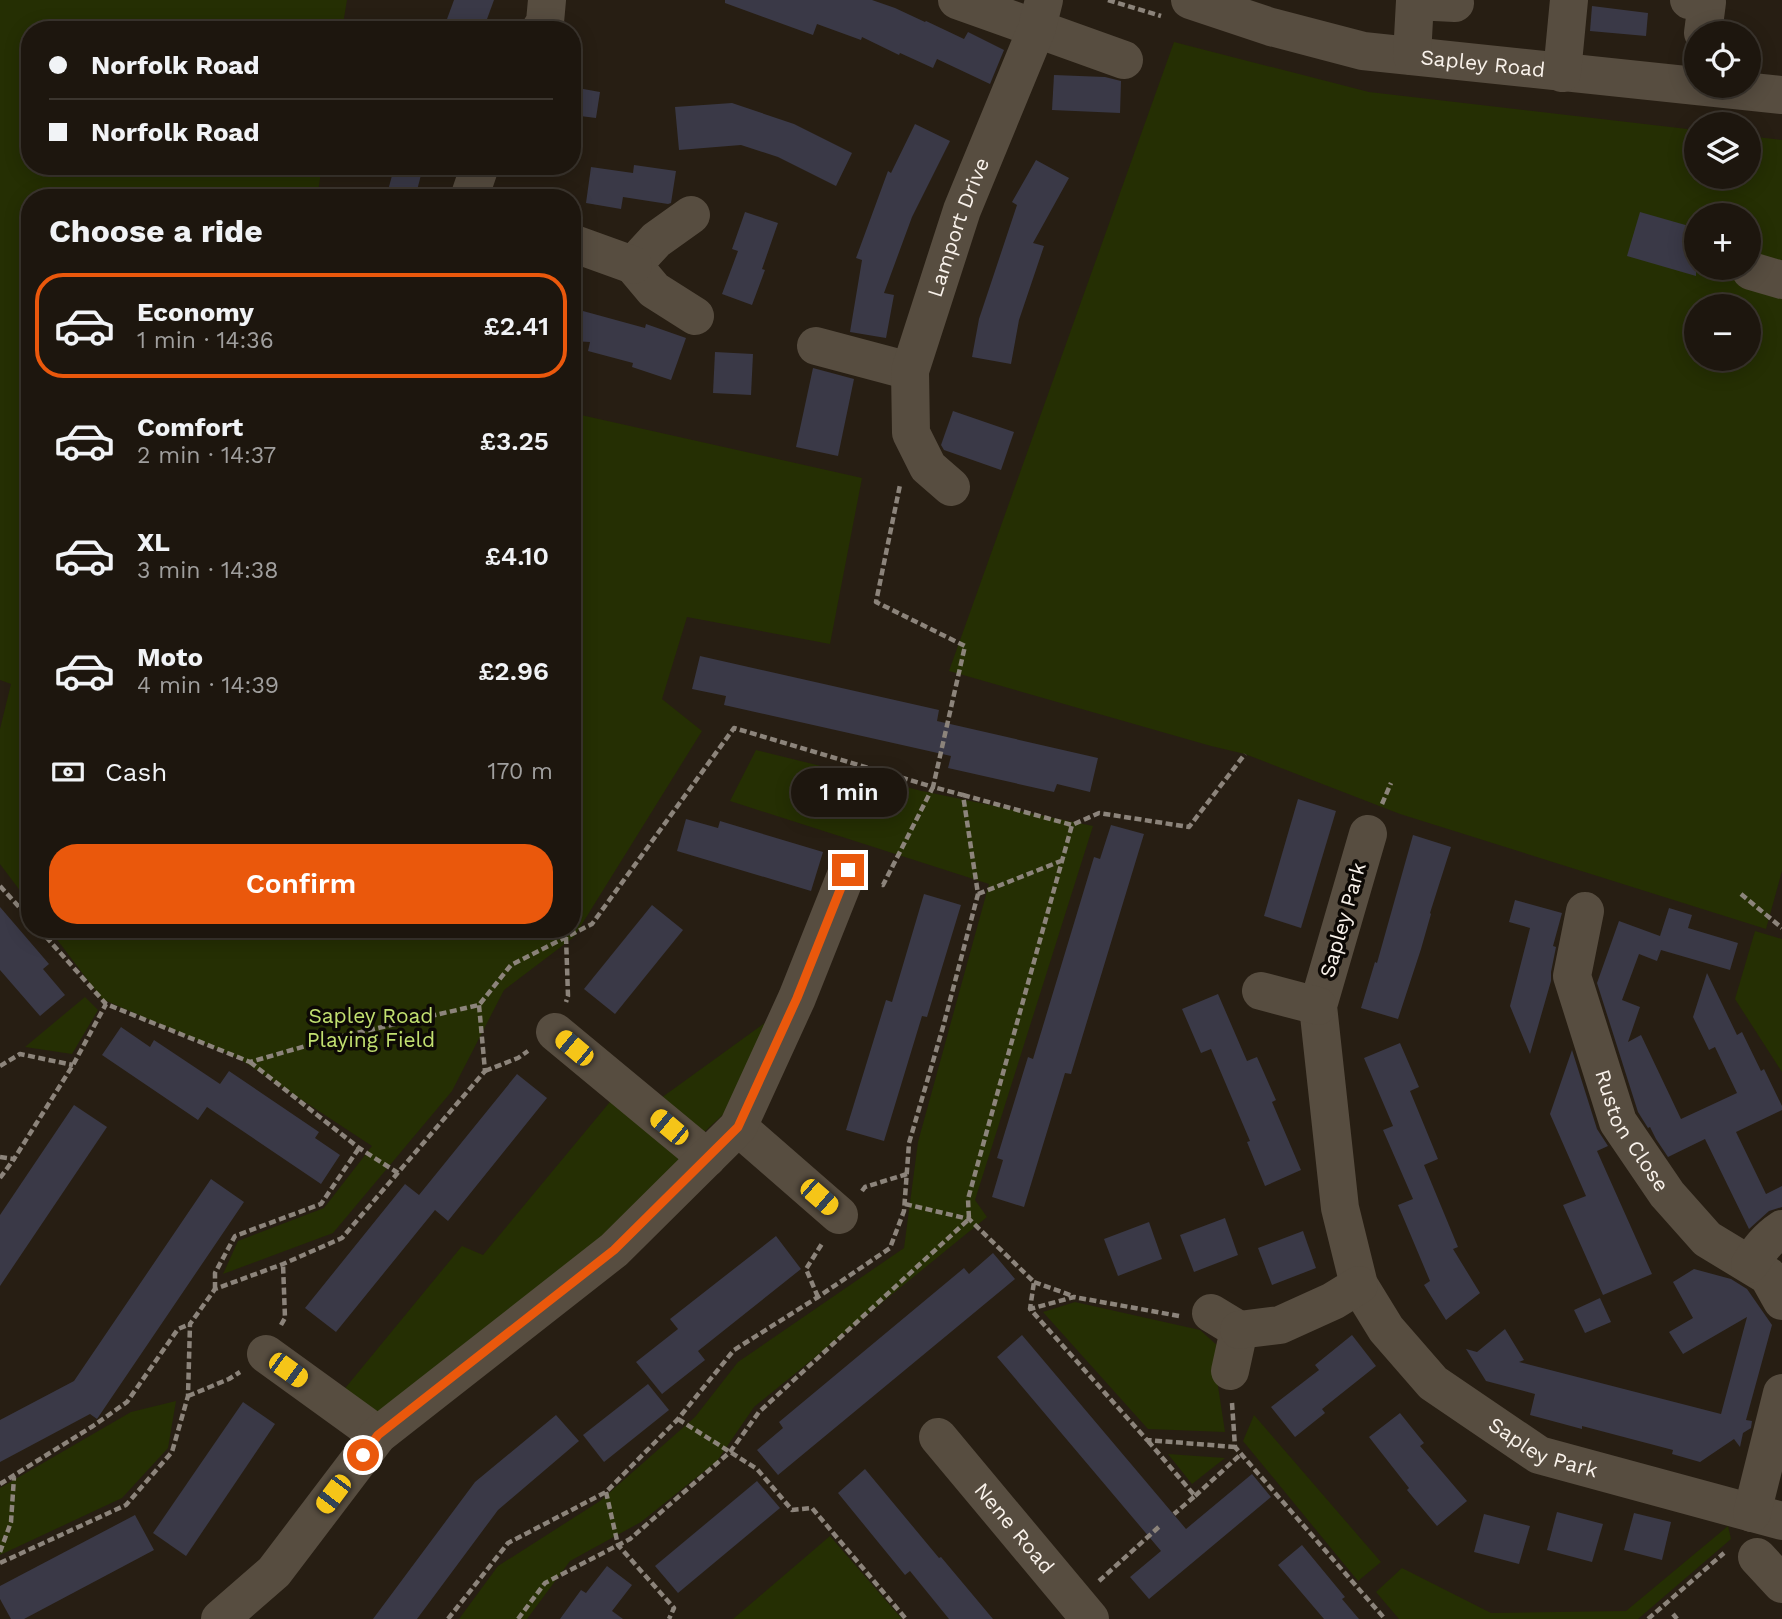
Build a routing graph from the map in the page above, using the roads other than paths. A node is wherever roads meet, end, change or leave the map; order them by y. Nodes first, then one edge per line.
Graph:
1 (547, 0) edge
2 (957, 0) edge
3 (1190, 0) edge
4 (1569, 0) edge
5 (1689, 0) edge
6 (1455, 3) dead end
7 (1277, 13) edge
8 (1040, 14) edge
9 (545, 21) edge
10 (1705, 21) edge
11 (1412, 56) junction
12 (1125, 60) dead end
13 (1562, 73) junction
14 (1684, 85) edge
15 (1761, 93) edge
16 (1782, 95) edge
17 (691, 215) dead end
18 (581, 246) edge
19 (633, 265) junction
20 (695, 316) dead end
21 (816, 345) dead end
22 (910, 371) junction
23 (951, 487) dead end
24 (1368, 834) dead end
25 (848, 870) road end
26 (1585, 911) dead end
27 (1261, 991) dead end
28 (1318, 1006) junction
29 (555, 1032) dead end
30 (738, 1127) junction
31 (707, 1158) junction
32 (839, 1215) dead end
33 (1782, 1230) edge
34 (1750, 1265) junction
35 (1359, 1286) junction
36 (1782, 1300) edge
37 (266, 1354) dead end
38 (1230, 1371) road end
39 (1782, 1393) edge
40 (378, 1435) junction
41 (938, 1437) dead end
42 (1767, 1517) edge
43 (1083, 1610) edge
44 (219, 1619) edge

1 - 9 street
2 - 8 street
3 - 7 street, Sapley Road
4 - 13 street
5 - 10 street
6 - 11 street
7 - 11 street, Sapley Road
8 - 12 street
8 - 22 street, Lamport Drive
11 - 13 street, Sapley Road
13 - 14 street, Sapley Road
15 - 16 street, Sapley Road
17 - 19 street
18 - 19 street
19 - 20 street
21 - 22 street
22 - 23 street, Lamport Drive
24 - 28 street, Sapley Park
25 - 30 street
26 - 34 street, Ruston Close
27 - 28 street, Sapley Park
28 - 35 street, Sapley Park
29 - 31 street
30 - 31 street
30 - 32 street
31 - 40 street
33 - 34 street
34 - 36 street, Ruston Close
35 - 38 street
35 - 42 street, Sapley Park
37 - 40 street
39 - 42 street
40 - 44 street
41 - 43 street, Nene Road

